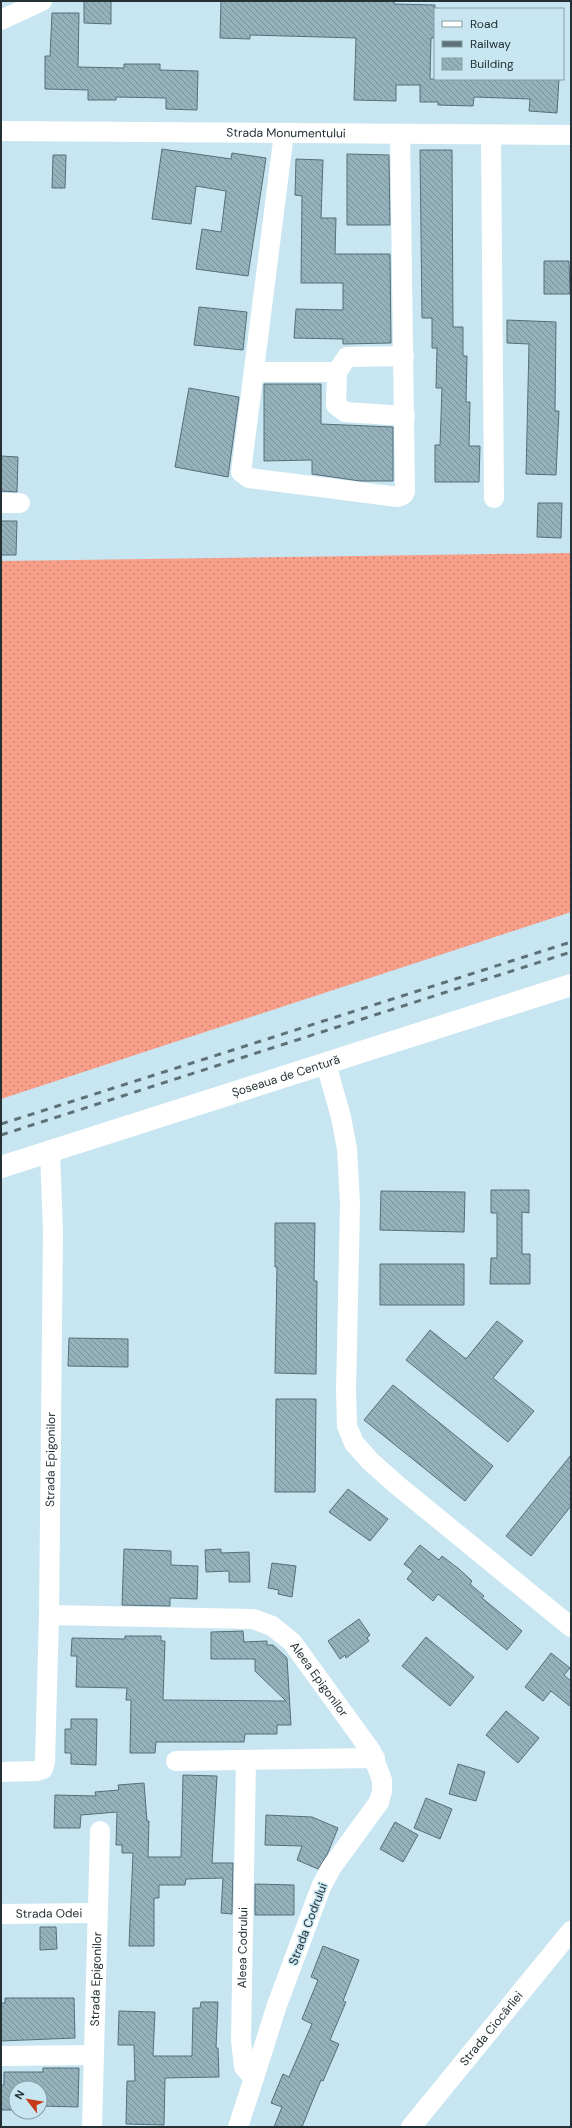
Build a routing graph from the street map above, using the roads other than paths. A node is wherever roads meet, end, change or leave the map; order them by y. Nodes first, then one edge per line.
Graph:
1 (42, 1) edge
2 (1, 20) edge
3 (1, 131) edge
4 (284, 133) junction
5 (400, 134) junction
6 (491, 135) junction
7 (571, 135) edge
8 (571, 140) edge
9 (404, 356) junction
10 (254, 372) junction
11 (337, 372) junction
12 (405, 416) junction
13 (494, 498) dead end
14 (571, 985) edge
15 (326, 1064) junction
16 (50, 1151) junction
17 (1, 1167) edge
18 (49, 1614) junction
19 (571, 1627) edge
20 (375, 1758) junction
21 (176, 1761) dead end
22 (246, 1761) junction
23 (1, 1772) edge
24 (100, 1831) dead end
25 (97, 1913) junction
26 (1, 1914) edge
27 (571, 1931) edge
28 (94, 2054) junction
29 (1, 2056) edge
30 (254, 2078) junction
31 (92, 2127) edge
32 (238, 2127) edge
33 (411, 2127) edge

1 - 2 street
3 - 4 street, Strada Monumentului
4 - 5 street, Strada Monumentului
4 - 10 street
5 - 6 street, Strada Monumentului
5 - 9 street
6 - 7 street, Strada Monumentului
6 - 13 street
7 - 8 street
9 - 11 street
9 - 12 street
10 - 11 street
10 - 12 street
11 - 12 street
14 - 15 main road, Șoseaua de Centură
15 - 16 main road, Șoseaua de Centură
15 - 19 street
16 - 17 main road, Șoseaua de Centură
16 - 18 street, Strada Epigonilor
18 - 20 street, Aleea Epigonilor
18 - 23 street, Strada Epigonilor
20 - 22 street
20 - 30 street, Strada Codrului
21 - 22 street
22 - 30 street, Aleea Codrului
24 - 25 street, Strada Epigonilor
25 - 26 street, Strada Odei
25 - 28 street, Strada Epigonilor
27 - 33 street, Strada Ciocârliei
28 - 29 street
28 - 31 street, Strada Epigonilor
30 - 32 street

